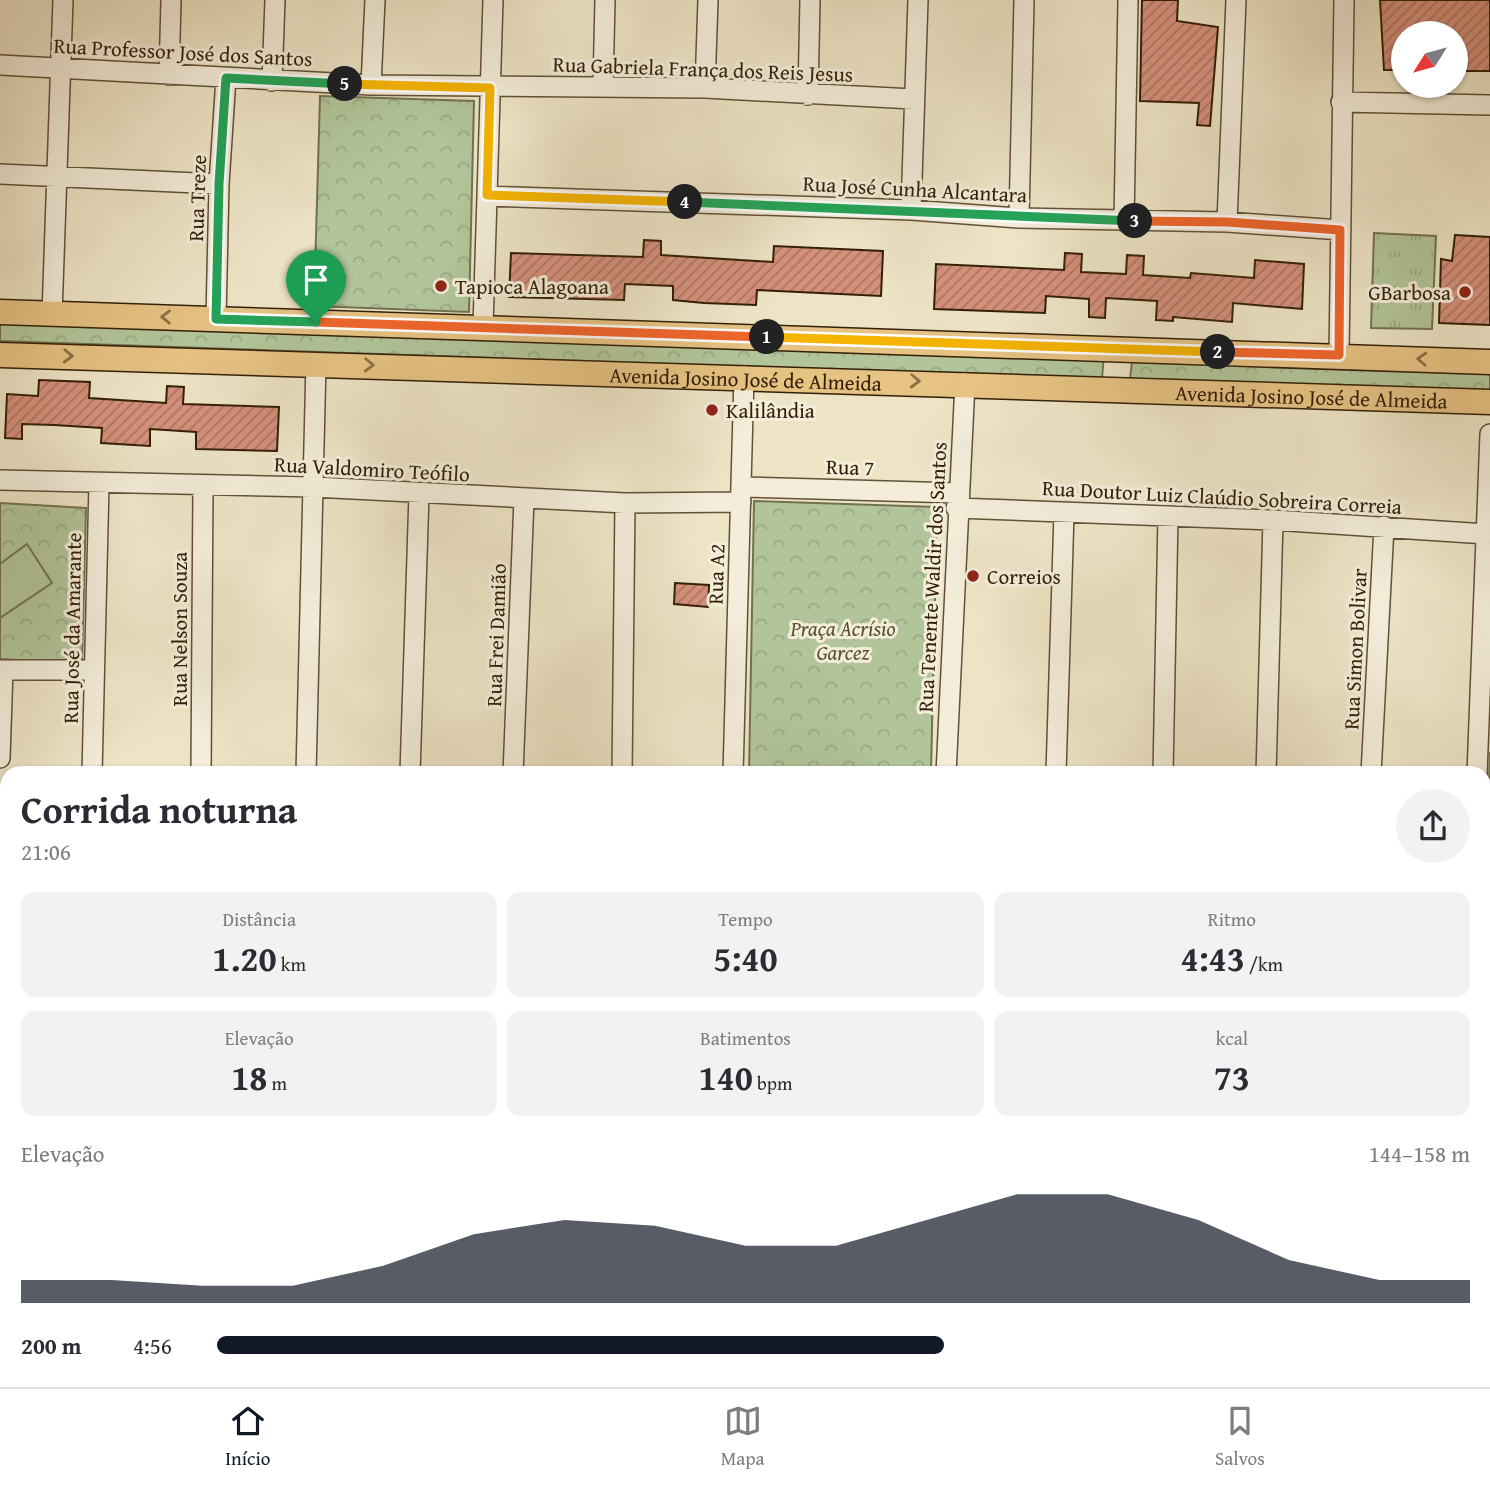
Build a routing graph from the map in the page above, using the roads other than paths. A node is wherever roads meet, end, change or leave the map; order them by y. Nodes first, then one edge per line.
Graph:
1 (63, 0) edge
2 (171, 0) edge
3 (275, 0) edge
4 (374, 0) edge
5 (494, 0) edge
6 (605, 0) edge
7 (708, 0) edge
8 (810, 0) edge
9 (918, 0) edge
10 (1024, 0) edge
11 (1128, 0) edge
12 (1237, 0) edge
13 (1345, 0) edge
14 (0, 65) edge
15 (60, 68) junction
16 (169, 75) junction
17 (226, 78) junction
18 (272, 81) junction
19 (371, 85) junction
20 (603, 86) junction
21 (490, 88) junction
22 (705, 88) junction
23 (808, 95) junction
24 (913, 99) junction
25 (1341, 102) junction
26 (1490, 105) edge
27 (0, 174) edge
28 (58, 176) junction
29 (219, 184) junction
30 (487, 195) junction
31 (911, 210) junction
32 (1019, 218) junction
33 (1124, 221) junction
34 (1227, 222) junction
35 (1340, 230) junction
36 (0, 312) edge
37 (52, 314) junction
38 (216, 319) junction
39 (483, 327) junction
40 (1115, 350) junction
41 (0, 355) edge
42 (1339, 355) junction
43 (1490, 362) edge
44 (316, 363) junction
45 (744, 376) junction
46 (965, 383) junction
47 (1114, 389) junction
48 (1490, 402) edge
49 (1490, 434) edge
50 (0, 480) edge
51 (99, 484) junction
52 (203, 486) junction
53 (313, 487) junction
54 (419, 494) junction
55 (742, 494) junction
56 (524, 499) junction
57 (957, 500) junction
58 (625, 503) junction
59 (1064, 513) junction
60 (1168, 516) junction
61 (1273, 520) junction
62 (1384, 527) junction
63 (1486, 534) junction
64 (1487, 572) edge
65 (1, 670) edge
66 (93, 670) junction
67 (0, 758) edge
68 (92, 766) edge
69 (201, 766) edge
70 (306, 766) edge
71 (410, 766) edge
72 (513, 766) edge
73 (622, 766) edge
74 (733, 766) edge
75 (946, 766) edge
76 (1056, 766) edge
77 (1163, 766) edge
78 (1266, 766) edge
79 (1371, 766) edge
80 (1476, 766) edge

1 - 15 street
2 - 16 street
3 - 18 street
4 - 19 street
5 - 21 street
6 - 20 street
7 - 22 street
8 - 23 street
9 - 24 street
10 - 32 street
11 - 33 street
12 - 34 street
13 - 25 street
14 - 15 street, Rua Professor José dos Santos
15 - 16 street, Rua Professor José dos Santos
15 - 28 street
16 - 17 street, Rua Professor José dos Santos
17 - 18 street, Rua Professor José dos Santos
17 - 29 street, Rua Treze
18 - 19 street, Rua Professor José dos Santos
19 - 21 street, Rua Professor José dos Santos
20 - 21 street, Rua Gabriela França dos Reis Jesus
20 - 22 street, Rua Gabriela França dos Reis Jesus
21 - 30 street
22 - 23 street, Rua Gabriela França dos Reis Jesus
23 - 24 street, Rua Gabriela França dos Reis Jesus
24 - 31 street
25 - 26 street
25 - 35 street
27 - 28 street
28 - 29 street
28 - 37 street
29 - 38 street, Rua Treze
30 - 31 street, Rua José Cunha Alcantara
30 - 39 street
31 - 32 street, Rua José Cunha Alcantara
32 - 33 street, Rua José Cunha Alcantara
33 - 34 street, Rua José Cunha Alcantara
34 - 35 street, Rua José Cunha Alcantara
35 - 42 street
36 - 37 main road, Avenida Josino José de Almeida
38 -> 37 main road, Avenida Josino José de Almeida
38 - 39 main road, Avenida Josino José de Almeida
39 - 40 main road, Avenida Josino José de Almeida
40 - 42 main road, Avenida Josino José de Almeida
40 - 47 main road
41 -> 44 main road, Avenida Josino José de Almeida
43 -> 42 main road, Avenida Josino José de Almeida
44 -> 45 main road, Avenida Josino José de Almeida
44 - 53 street
45 -> 46 main road, Avenida Josino José de Almeida
45 - 55 street, Rua A2
46 - 47 main road, Avenida Josino José de Almeida
46 - 57 street, Rua Tenente Waldir dos Santos
47 - 48 main road, Avenida Josino José de Almeida
49 - 63 street
50 - 51 street, Rua Valdomiro Teófilo
51 - 52 street, Rua Valdomiro Teófilo
51 - 66 street, Rua José da Amarante
52 - 53 street, Rua Valdomiro Teófilo
52 - 69 street, Rua Nelson Souza
53 - 54 street, Rua Valdomiro Teófilo
53 - 70 street
54 - 56 street, Rua Valdomiro Teófilo
54 - 71 street
55 - 57 street, Rua 7
55 - 58 street, Rua Valdomiro Teófilo
55 - 74 street, Rua A2
56 - 58 street, Rua Valdomiro Teófilo
56 - 72 street, Rua Frei Damião
57 - 59 street, Rua Doutor Luiz Claúdio Sobreira Correia
57 - 75 street, Rua Tenente Waldir dos Santos
58 - 73 street
59 - 60 street, Rua Doutor Luiz Claúdio Sobreira Correia
59 - 76 street
60 - 61 street, Rua Doutor Luiz Claúdio Sobreira Correia
60 - 77 street
61 - 62 street, Rua Doutor Luiz Claúdio Sobreira Correia
61 - 78 street
62 - 63 street, Rua Doutor Luiz Claúdio Sobreira Correia
62 - 79 street, Rua Simon Bolivar
63 - 64 street
64 - 80 street
65 - 66 street
65 - 67 street
66 - 68 street, Rua José da Amarante

